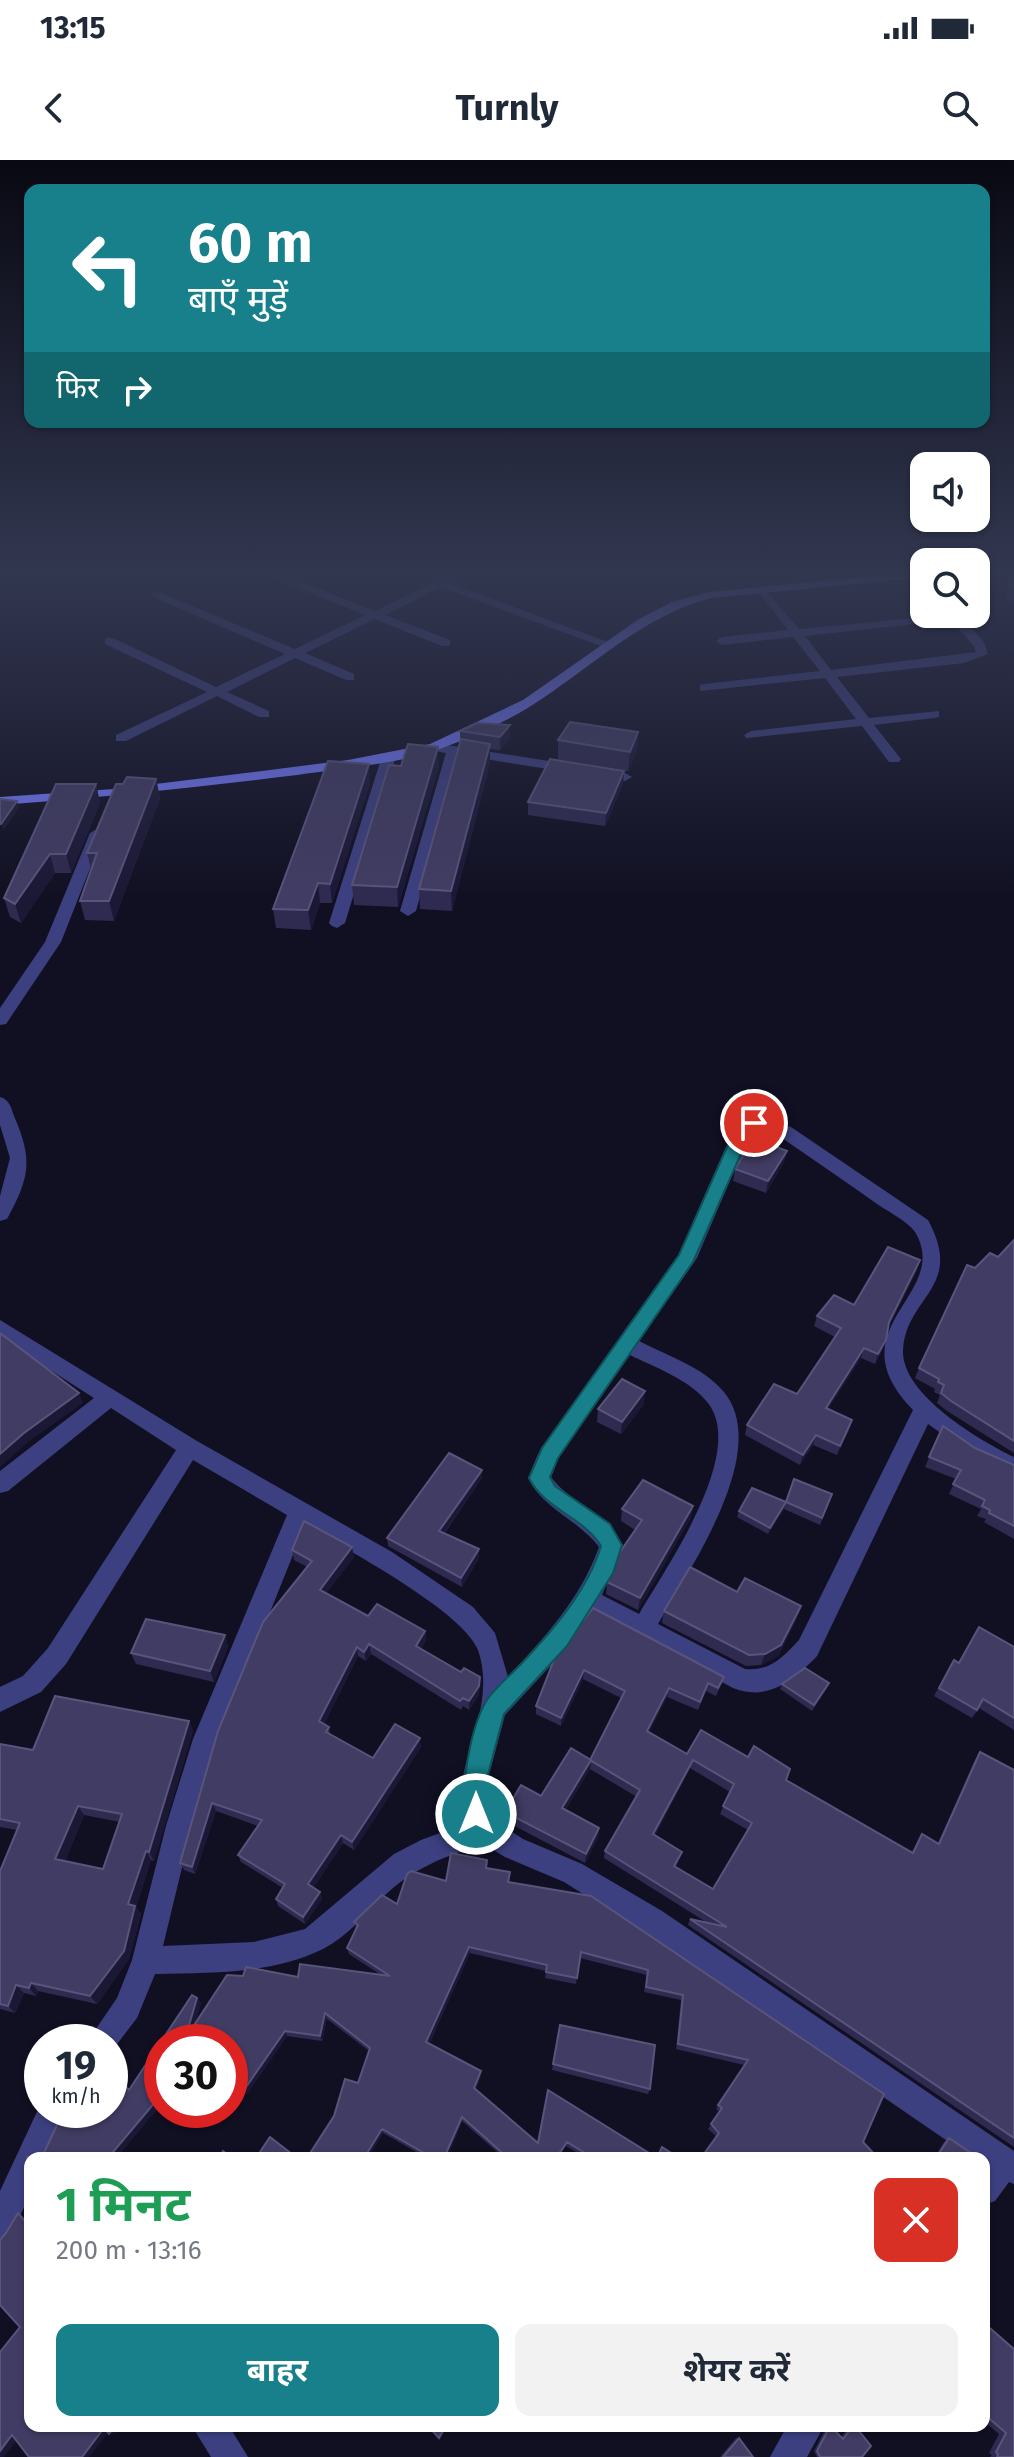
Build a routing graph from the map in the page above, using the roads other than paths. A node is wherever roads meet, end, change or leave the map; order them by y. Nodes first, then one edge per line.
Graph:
1 (198, 683) edge
2 (234, 683) edge
3 (555, 683) edge
4 (747, 683) edge
5 (835, 683) edge
6 (704, 688) dead end
7 (216, 692) junction
8 (264, 714) dead end
9 (934, 714) dead end
10 (865, 722) junction
11 (751, 735) dead end
12 (121, 738) dead end
13 (434, 747) junction
14 (454, 749) junction
15 (389, 756) junction
16 (894, 759) dead end
17 (625, 777) edge
18 (0, 801) edge
19 (108, 807) junction
20 (408, 911) dead end
21 (337, 923) dead end
22 (0, 1020) edge
23 (0, 1103) edge
24 (0, 1214) edge
25 (0, 1328) edge
26 (626, 1344) junction
27 (110, 1397) junction
28 (925, 1408) junction
29 (189, 1447) junction
30 (1014, 1467) edge
31 (0, 1484) edge
32 (300, 1510) junction
33 (586, 1599) junction
34 (643, 1629) junction
35 (0, 1700) edge
36 (494, 1709) junction
37 (488, 1831) junction
38 (146, 1960) junction
39 (115, 2024) edge
40 (47, 2128) edge
41 (38, 2152) edge
42 (989, 2152) edge
43 (990, 2153) edge
44 (1009, 2166) edge
45 (990, 2184) edge
46 (23, 2195) edge
47 (0, 2225) edge
48 (213, 2432) edge
49 (803, 2432) edge
50 (231, 2457) edge
51 (787, 2457) edge

1 - 7 street
2 - 7 street
3 - 13 street
4 - 6 street
5 - 10 street
7 - 8 street
7 - 12 street
9 - 10 street
10 - 11 street
10 - 16 street
13 - 14 street
13 - 15 street
14 - 17 street
14 - 20 street
15 - 19 street
15 - 21 street
18 - 19 street
19 - 22 street
23 - 24 street
25 - 27 street
26 - 28 street
26 - 33 street
26 - 34 street
27 - 29 street
27 - 31 street
28 - 30 street
28 - 34 street
29 - 32 street
29 - 35 street
32 - 36 street
32 - 38 street
33 - 34 street
33 - 36 street
36 - 37 street
37 - 38 street
37 - 42 street
38 - 39 street
40 - 41 street
43 - 44 street
44 - 45 street
46 - 47 street
48 - 50 street
49 - 51 street

